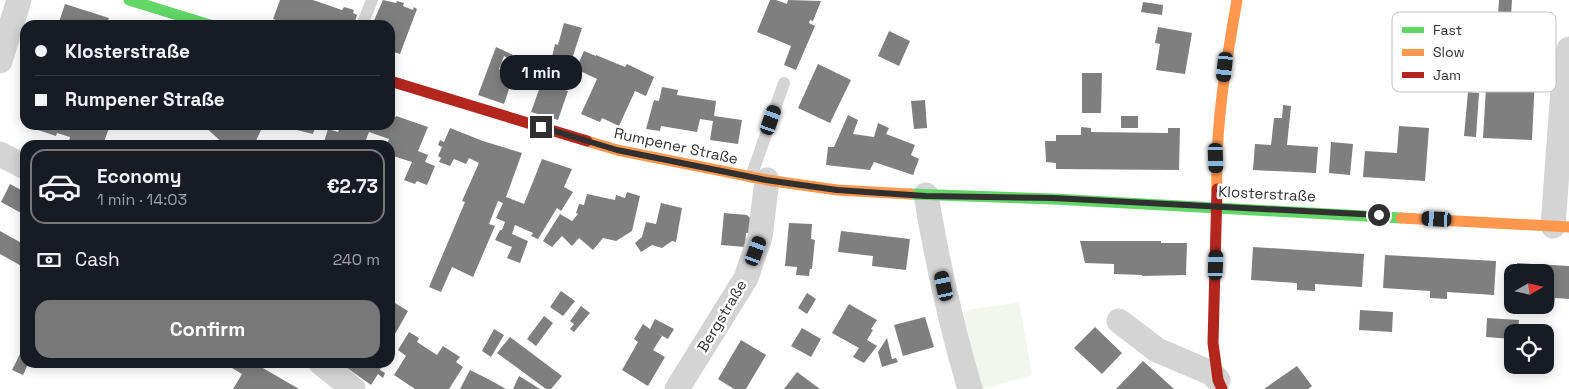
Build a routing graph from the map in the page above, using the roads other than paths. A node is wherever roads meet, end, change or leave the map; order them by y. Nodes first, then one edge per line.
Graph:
1 (19, 0) edge
2 (128, 0) edge
3 (372, 0) edge
4 (1237, 0) edge
5 (194, 20) edge
6 (363, 20) edge
7 (1569, 49) edge
8 (0, 61) edge
9 (395, 83) edge
10 (784, 83) dead end
11 (0, 154) edge
12 (20, 164) edge
13 (759, 178) junction
14 (926, 196) junction
15 (964, 196) joint
16 (1217, 207) junction
17 (1561, 226) edge
18 (1119, 321) dead end
19 (327, 368) edge
20 (1220, 384) edge
21 (353, 389) edge
22 (677, 389) edge
23 (970, 389) edge

1 - 8 street
2 - 5 main road
3 - 6 lane
4 - 16 main road
7 - 17 street
9 - 13 main road, Rumpener Straße
10 - 13 lane
11 - 12 street
13 - 14 main road, Rumpener Straße
13 - 22 street, Bergstraße
14 - 15 main road, Rumpener Straße
14 - 23 street
15 - 16 main road, Klosterstraße
16 - 17 main road, Klosterstraße
16 - 20 main road
18 - 20 street
19 - 21 street

